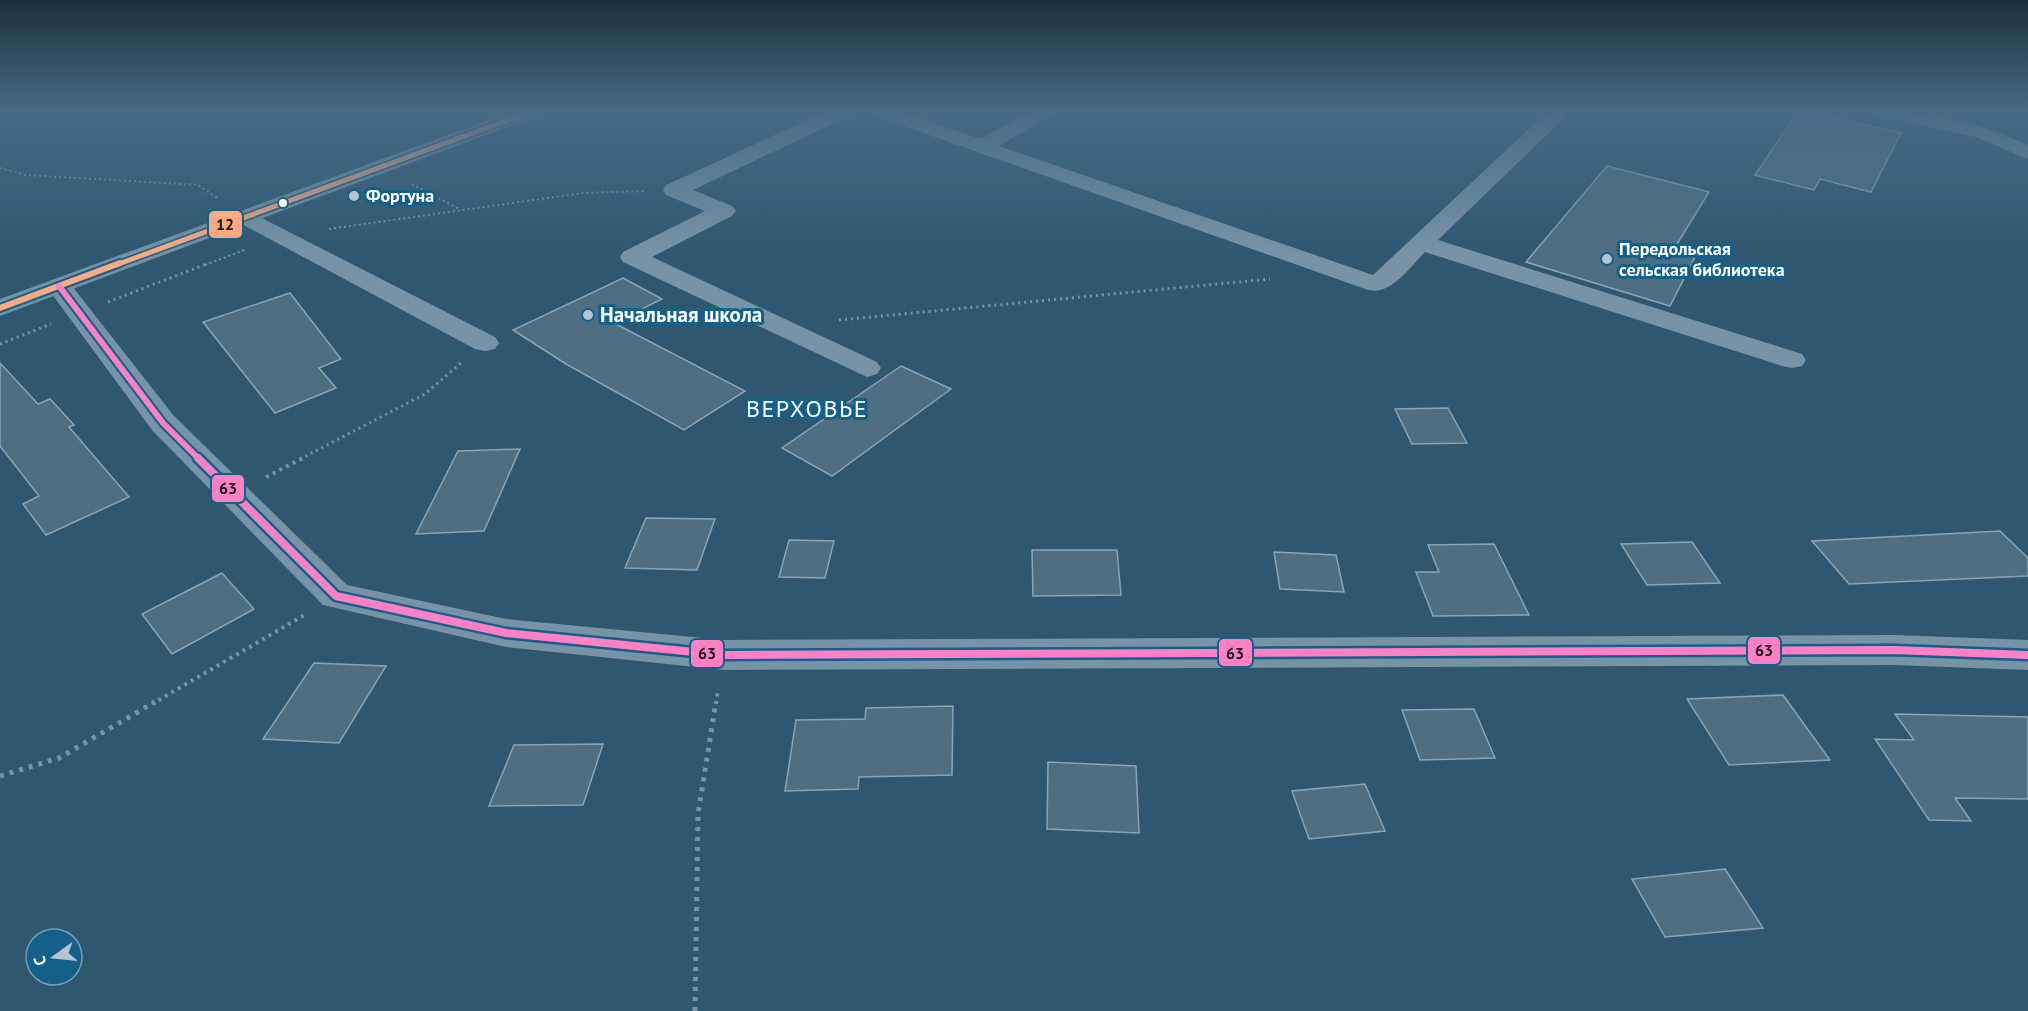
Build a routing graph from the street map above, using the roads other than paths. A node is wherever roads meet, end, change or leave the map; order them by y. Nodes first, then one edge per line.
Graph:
1 (408, 157) edge
2 (745, 157) edge
3 (1010, 157) edge
4 (1511, 157) edge
5 (246, 217) junction
6 (1421, 243) junction
7 (70, 299) junction
8 (0, 308) edge
9 (485, 343) road end
10 (1792, 360) dead end
11 (867, 368) dead end
12 (2028, 655) edge

1 - 5 main road
2 - 11 street
3 - 6 street
4 - 6 street
5 - 7 main road
5 - 9 street
6 - 10 street
7 - 8 main road
7 - 12 street

